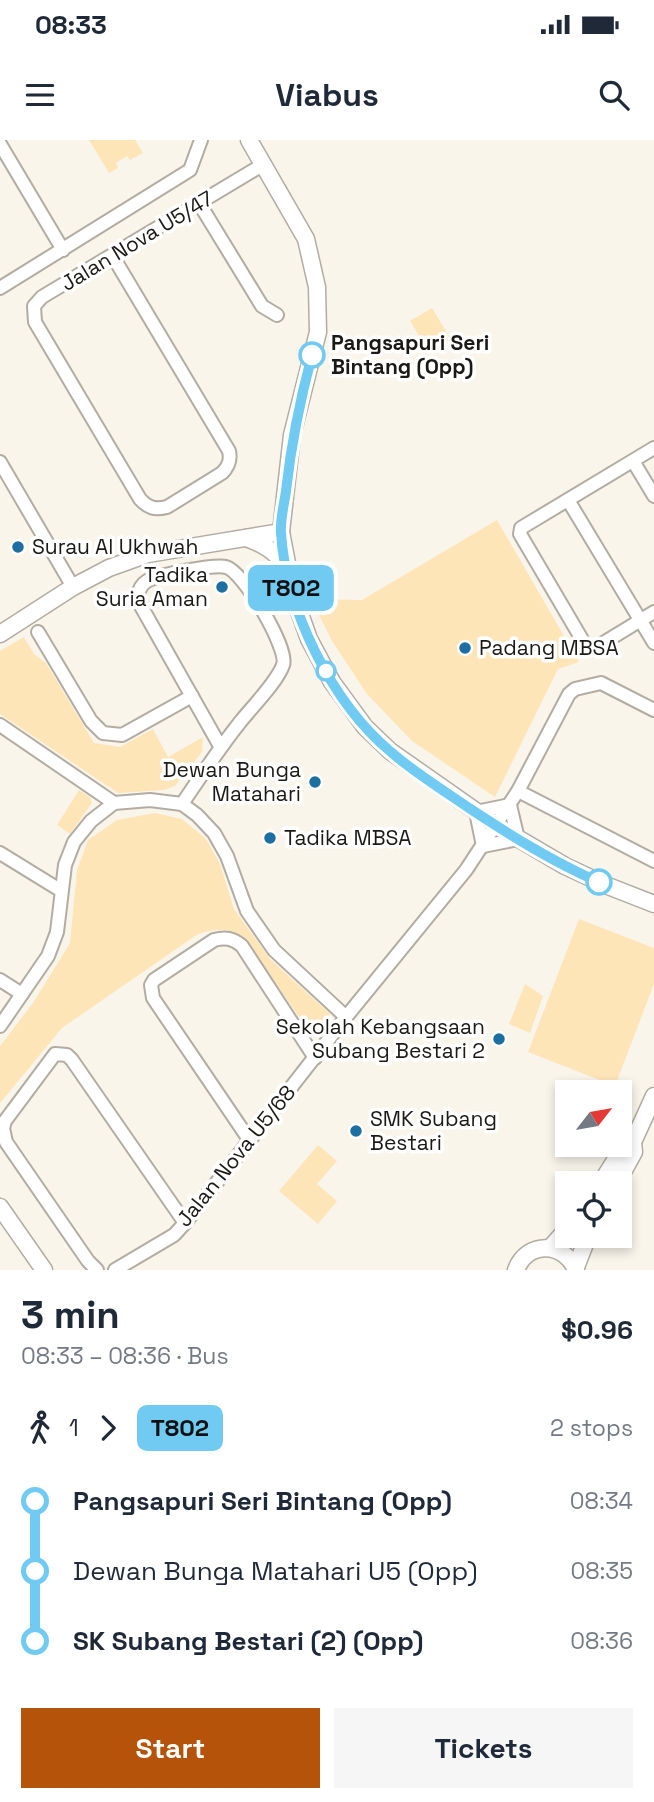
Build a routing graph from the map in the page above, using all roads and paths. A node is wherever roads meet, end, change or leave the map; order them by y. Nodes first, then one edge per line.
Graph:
1 (201, 140) edge
2 (254, 142) edge
3 (0, 144) edge
4 (264, 164) junction
5 (200, 203) junction
6 (63, 250) junction
7 (112, 255) junction
8 (0, 288) edge
9 (276, 316) dead end
10 (654, 448) edge
11 (633, 461) junction
12 (0, 462) edge
13 (654, 496) edge
14 (568, 500) junction
15 (285, 501) junction
16 (281, 532) junction
17 (246, 538) junction
18 (288, 568) junction
19 (73, 587) junction
20 (654, 612) edge
21 (640, 620) junction
22 (38, 632) dead end
23 (0, 634) edge
24 (654, 643) edge
25 (192, 696) junction
26 (654, 710) edge
27 (0, 725) edge
28 (220, 746) junction
29 (518, 791) junction
30 (114, 803) junction
31 (181, 804) junction
32 (510, 805) junction
33 (476, 812) junction
34 (497, 826) junction
35 (518, 839) junction
36 (483, 846) junction
37 (0, 853) edge
38 (654, 861) edge
39 (60, 890) junction
40 (654, 904) edge
41 (0, 980) edge
42 (22, 995) junction
43 (346, 1017) junction
44 (0, 1026) edge
45 (315, 1058) junction
46 (654, 1097) edge
47 (250, 1141) junction
48 (633, 1142) junction
49 (608, 1171) edge
50 (624, 1171) edge
51 (0, 1207) edge
52 (185, 1223) junction
53 (555, 1242) edge
54 (550, 1248) junction
55 (584, 1248) edge
56 (576, 1269) edge
57 (44, 1270) edge
58 (97, 1270) edge
59 (115, 1270) edge
60 (516, 1270) edge

1 - 6 street
2 - 4 street
3 - 6 street
4 - 5 street, Jalan Nova U5/47
4 - 15 street
5 - 7 street, Jalan Nova U5/47
5 - 9 street
6 - 8 street
7 - 7 street, Jalan Nova U5/47
10 - 11 street
11 - 13 street
11 - 14 street
12 - 19 street
14 - 21 street
14 - 21 street
15 - 16 street
15 - 17 street
16 - 17 street
16 - 18 street
17 - 18 street
17 - 19 street
18 - 33 street
19 - 23 street
20 - 21 street
21 - 24 street
22 - 25 street
25 - 28 street
25 - 28 street
26 - 29 street, Jalan Nova U5/68
27 - 30 street
28 - 31 street
29 - 32 street, Jalan Nova U5/68
29 - 38 street
30 - 31 street
30 - 39 street
31 - 43 street
32 - 33 street
32 - 34 street, Jalan Nova U5/68
32 - 35 street
33 - 34 street
33 - 36 street
34 - 35 street
34 - 36 street, Jalan Nova U5/68
35 - 36 street
35 - 40 street
36 - 43 street, Jalan Nova U5/68
37 - 39 street
39 - 42 street
41 - 42 street
42 - 44 street
43 - 45 street, Jalan Nova U5/68
45 - 47 street, Jalan Nova U5/68
45 - 47 street
46 - 48 street
47 - 52 street, Jalan Nova U5/68
48 - 49 street
48 - 50 street
51 - 57 street
52 - 58 street
52 - 59 street, Jalan Nova U5/68
53 - 54 street
54 - 56 street
54 - 60 street
55 - 56 street

